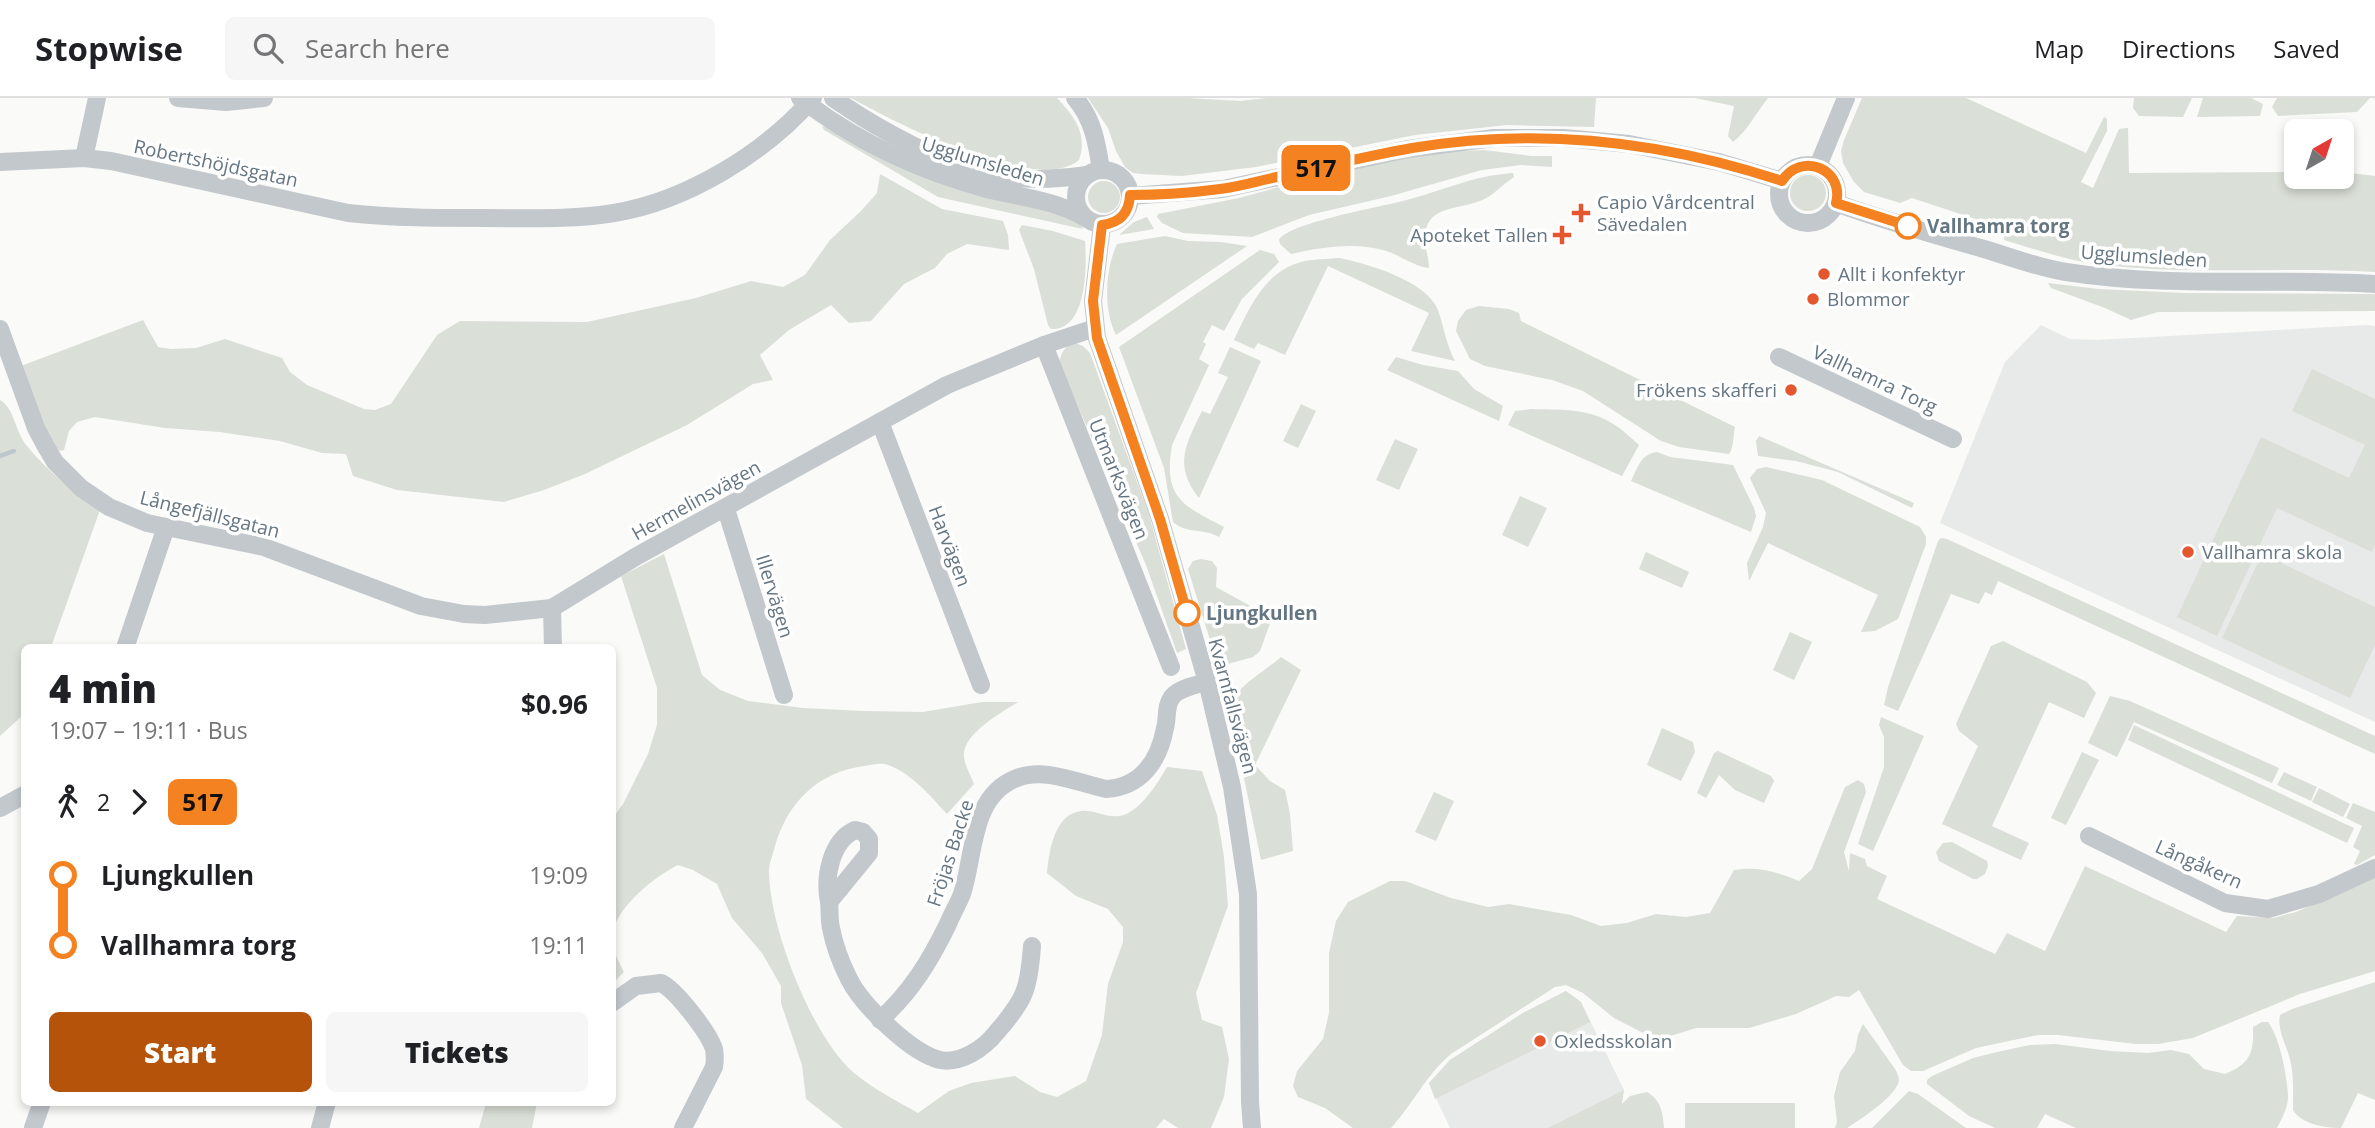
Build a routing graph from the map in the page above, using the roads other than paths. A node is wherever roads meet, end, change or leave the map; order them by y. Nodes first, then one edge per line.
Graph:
1 (97, 98) edge
2 (178, 98) edge
3 (264, 98) edge
4 (833, 98) edge
5 (1075, 98) edge
6 (1846, 98) edge
7 (807, 100) edge
8 (84, 158) junction
9 (0, 162) edge
10 (1818, 166) junction
11 (1094, 173) junction
12 (1782, 181) junction
13 (1130, 195) junction
14 (1836, 203) junction
15 (1084, 217) junction
16 (1102, 225) junction
17 (2375, 284) edge
18 (1095, 328) junction
19 (0, 329) edge
20 (1044, 345) junction
21 (1779, 357) dead end
22 (880, 422) junction
23 (1953, 439) dead end
24 (726, 509) junction
25 (166, 527) junction
26 (306, 561) joint
27 (552, 608) junction
28 (126, 644) edge
29 (553, 644) edge
30 (1171, 667) dead end
31 (1207, 682) junction
32 (981, 685) dead end
33 (784, 695) dead end
34 (21, 797) edge
35 (0, 808) edge
36 (2089, 836) dead end
37 (2375, 868) edge
38 (829, 902) dead end
39 (1032, 946) dead end
40 (616, 1000) edge
41 (880, 1020) junction
42 (40, 1106) edge
43 (326, 1106) edge
44 (33, 1128) edge
45 (320, 1128) edge
46 (683, 1128) edge
47 (1252, 1128) edge

1 - 8 street
2 - 3 street
4 - 11 street, Ugglumsleden
5 - 11 street
6 - 10 street
7 - 8 street, Robertshöjdsgatan
7 - 15 street, Ugglumsleden
8 - 9 street, Robertshöjdsgatan
10 - 12 street
10 - 14 street
11 - 13 street
11 - 15 street
12 - 13 street
12 - 14 street
13 - 16 street
14 - 17 street, Ugglumsleden
15 - 16 street, Ugglumsleden
16 - 18 street, Kvarnfallsvägen
18 - 20 street, Hermelinsvägen
18 - 31 street, Kvarnfallsvägen
19 - 25 street, Långefjällsgatan
20 - 22 street, Hermelinsvägen
20 - 30 street, Utmarksvägen
21 - 23 street, Vallhamra Torg
22 - 24 street, Hermelinsvägen
22 - 32 street, Harvägen
24 - 27 street, Hermelinsvägen
24 - 33 street, Illervägen
25 - 26 street, Långefjällsgatan
25 - 28 street
26 - 27 street, Hermelinsvägen
27 - 29 street
31 - 41 street, Fröjas Backe
31 - 47 street, Kvarnfallsvägen
34 - 35 street
36 - 37 street, Långåkern
38 - 41 street
39 - 41 street
40 - 46 street
42 - 44 street
43 - 45 street

